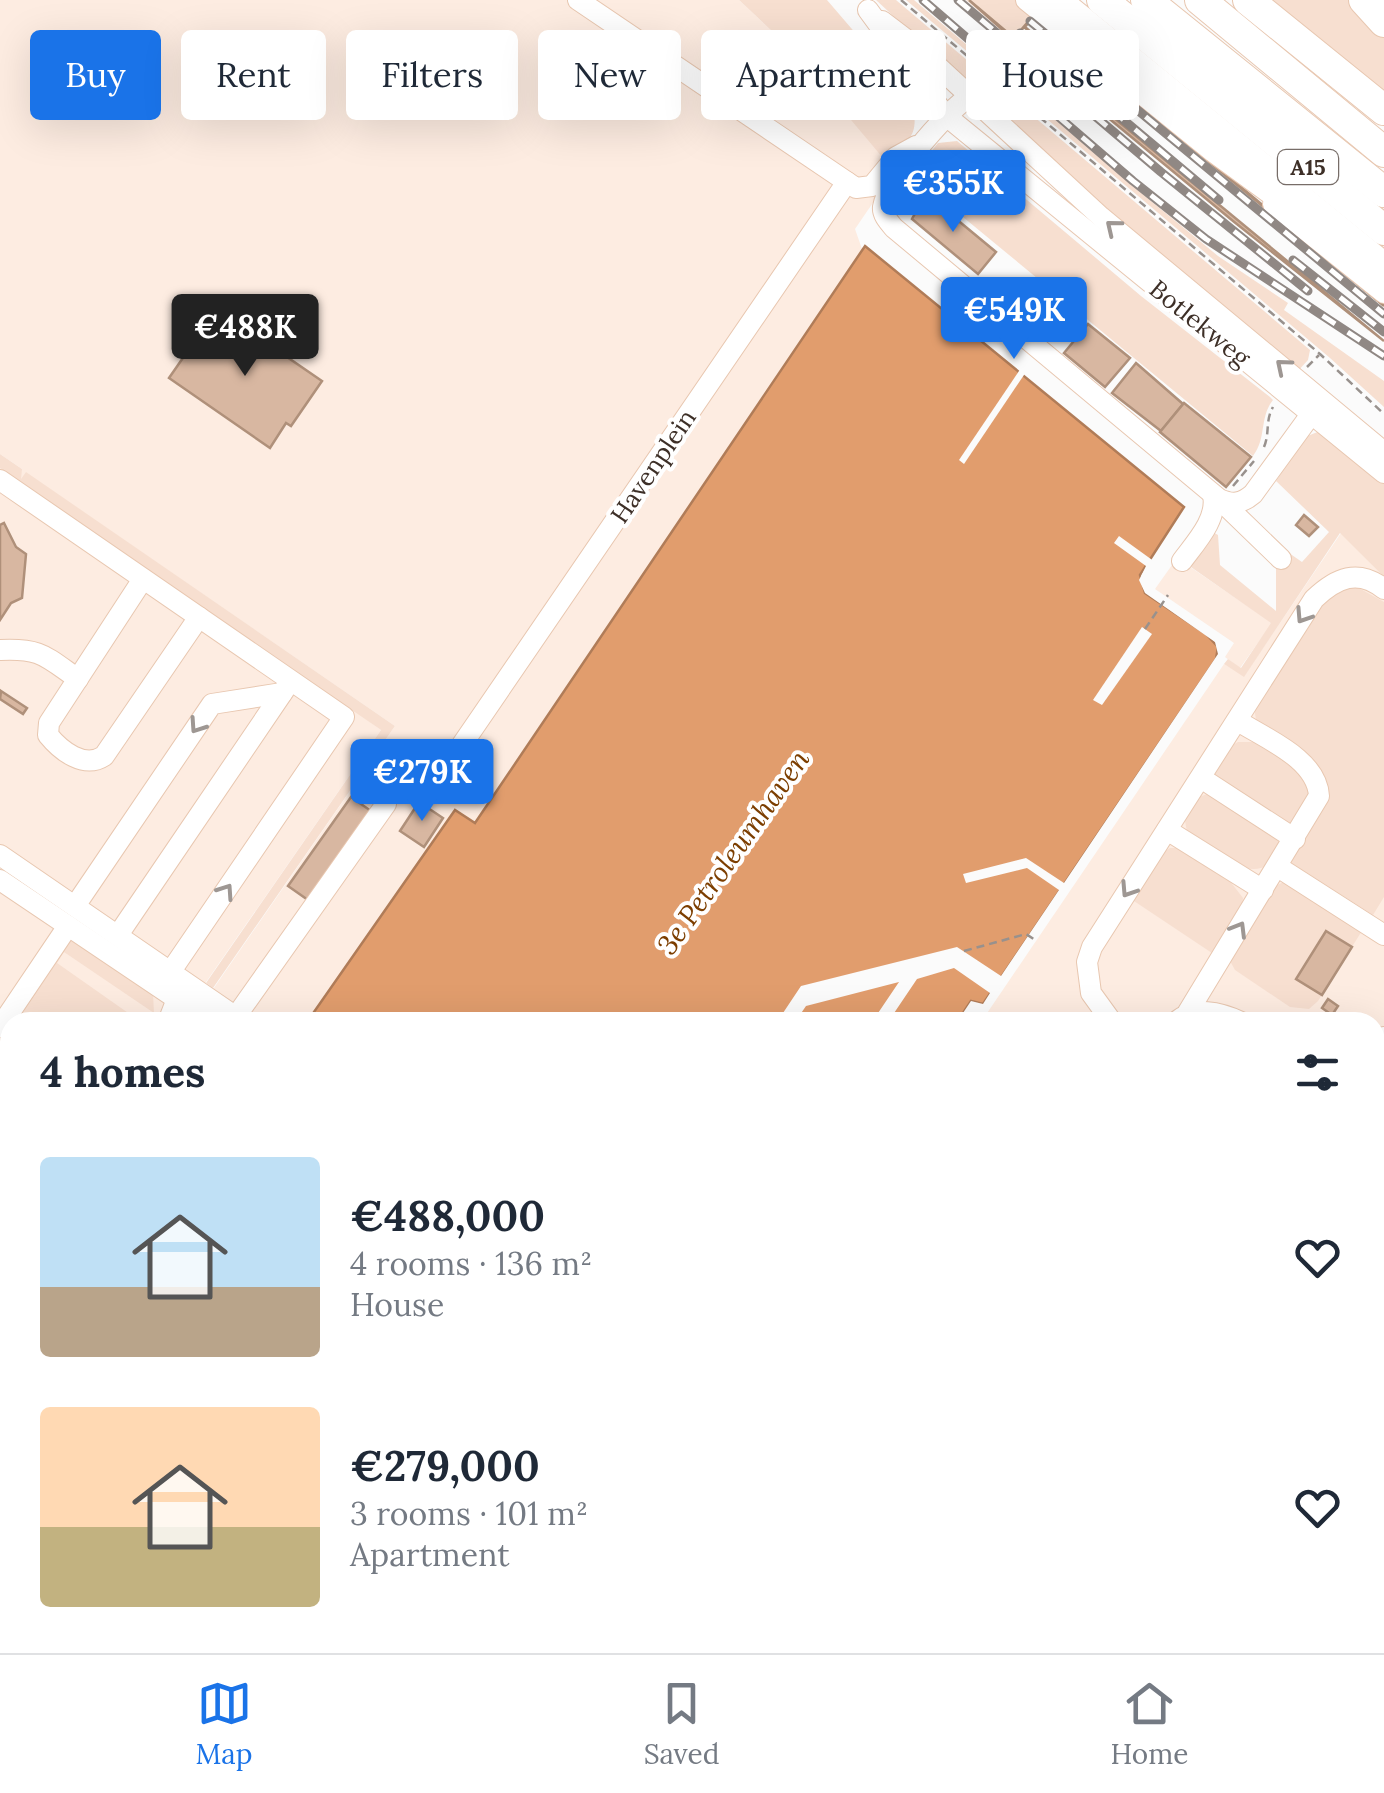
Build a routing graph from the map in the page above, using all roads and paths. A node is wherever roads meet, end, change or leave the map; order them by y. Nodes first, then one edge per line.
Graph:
1 (578, 0) edge
2 (900, 0) edge
3 (1026, 0) edge
4 (1055, 0) edge
5 (1074, 0) edge
6 (1102, 0) edge
7 (1146, 0) edge
8 (1200, 0) edge
9 (1248, 0) edge
10 (1364, 0) edge
11 (863, 5) edge
12 (1384, 22) edge
13 (881, 30) edge
14 (966, 95) edge
15 (966, 99) edge
16 (1232, 104) junction
17 (1154, 105) junction
18 (1384, 110) edge
19 (946, 115) edge
20 (946, 117) edge
21 (942, 120) edge
22 (993, 120) edge
23 (924, 141) junction
24 (1384, 152) edge
25 (847, 182) junction
26 (1384, 192) edge
27 (1377, 249) edge
28 (1384, 293) edge
29 (1320, 354) junction
30 (1291, 385) junction
31 (1312, 413) junction
32 (1384, 414) edge
33 (1384, 452) edge
34 (1384, 472) edge
35 (0, 480) edge
36 (1218, 498) junction
37 (1281, 560) dead end
38 (1182, 561) dead end
39 (144, 579) junction
40 (1384, 590) edge
41 (1168, 595) dead end
42 (199, 617) junction
43 (1145, 630) dead end
44 (0, 650) edge
45 (78, 679) junction
46 (286, 687) junction
47 (1238, 720) junction
48 (459, 750) dead end
49 (1200, 778) junction
50 (386, 804) dead end
51 (1167, 830) junction
52 (1295, 839) junction
53 (0, 856) edge
54 (1278, 867) junction
55 (0, 880) edge
56 (1263, 890) junction
57 (71, 916) junction
58 (1382, 930) edge
59 (118, 935) junction
60 (1035, 940) dead end
61 (964, 951) dead end
62 (171, 972) junction
63 (177, 999) junction
64 (10, 1012) edge
65 (172, 1012) edge
66 (196, 1012) edge
67 (224, 1012) edge
68 (240, 1012) edge
69 (1105, 1012) edge
70 (1186, 1012) edge

1 - 25 street
2 - 29 path
3 - 17 street
4 - 27 highway, A15
5 - 16 highway, A15
6 - 16 highway, A15
7 - 26 highway, A15
8 - 24 highway, A15
9 - 18 highway
10 - 12 highway
11 - 13 street, Botlekweg
11 - 14 street, Botlekweg
15 - 19 street
16 - 27 highway, A15
17 - 27 street
17 - 28 street
20 - 30 street, Botlekweg
21 - 23 street
30 -> 22 street, Botlekweg
23 - 25 street
23 - 36 street
25 - 48 street, Havenplein
29 - 30 path
29 - 32 path
30 - 31 street, Botlekweg
30 - 33 street, Botlekweg
30 - 36 path
31 - 34 street, Botlekweg
31 - 36 street
35 - 39 street
36 - 37 street
36 - 38 street
39 - 42 street
39 - 45 street
40 -> 47 street
41 - 43 path
42 - 45 street
42 - 46 street
44 - 45 street
46 -> 57 street
46 - 59 street
62 -> 46 street
47 - 49 street
47 - 52 street
49 - 51 street
49 - 52 street
50 - 68 street
51 - 56 street
51 -> 69 street
52 - 54 street
53 - 57 street
54 - 56 street
54 - 58 street
55 - 57 street
70 -> 56 street
57 - 59 street
57 - 63 street
57 - 64 street
59 - 62 street
60 - 61 path
62 - 67 street
63 - 65 street
63 - 66 street

